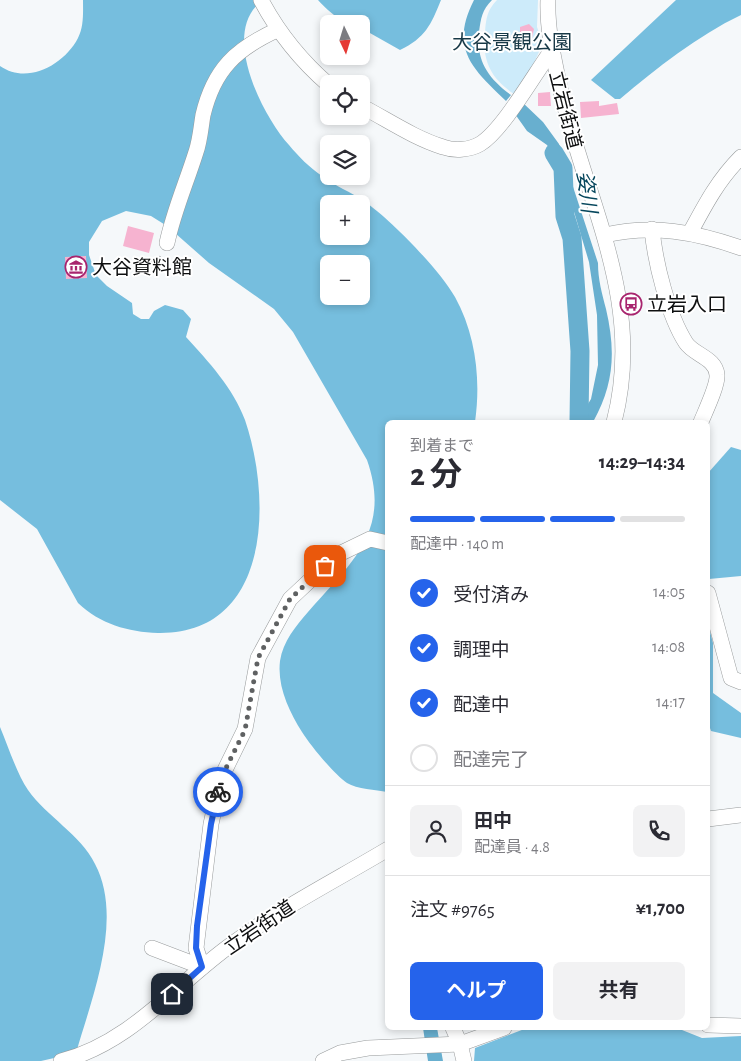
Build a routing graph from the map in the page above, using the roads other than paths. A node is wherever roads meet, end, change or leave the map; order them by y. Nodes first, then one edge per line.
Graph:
1 (261, 0) edge
2 (548, 0) edge
3 (277, 30) junction
4 (552, 50) junction
5 (320, 78) edge
6 (370, 111) edge
7 (741, 157) edge
8 (652, 229) junction
9 (690, 233) junction
10 (605, 235) junction
11 (167, 243) dead end
12 (741, 248) edge
13 (615, 420) edge
14 (702, 420) edge
15 (385, 542) edge
16 (710, 600) edge
17 (741, 682) edge
18 (741, 815) edge
19 (710, 819) edge
20 (385, 851) edge
21 (152, 948) dead end
22 (202, 967) junction
23 (710, 1025) edge
24 (741, 1026) edge
25 (453, 1030) edge
26 (498, 1030) edge
27 (454, 1045) junction
28 (66, 1060) edge
29 (323, 1061) edge
30 (464, 1061) edge

1 - 3 street
2 - 4 street, 立岩街道
3 - 5 street
3 - 11 street
4 - 6 street
4 - 10 street, 立岩街道
7 - 9 street
8 - 9 street
8 - 10 street
8 - 14 street
9 - 12 street
10 - 13 street, 立岩街道
15 - 22 street
16 - 17 street
18 - 19 street
20 - 22 street, 立岩街道
21 - 22 street
22 - 28 street, 立岩街道
23 - 24 street
25 - 27 street
26 - 27 street
27 - 29 street
27 - 30 street

